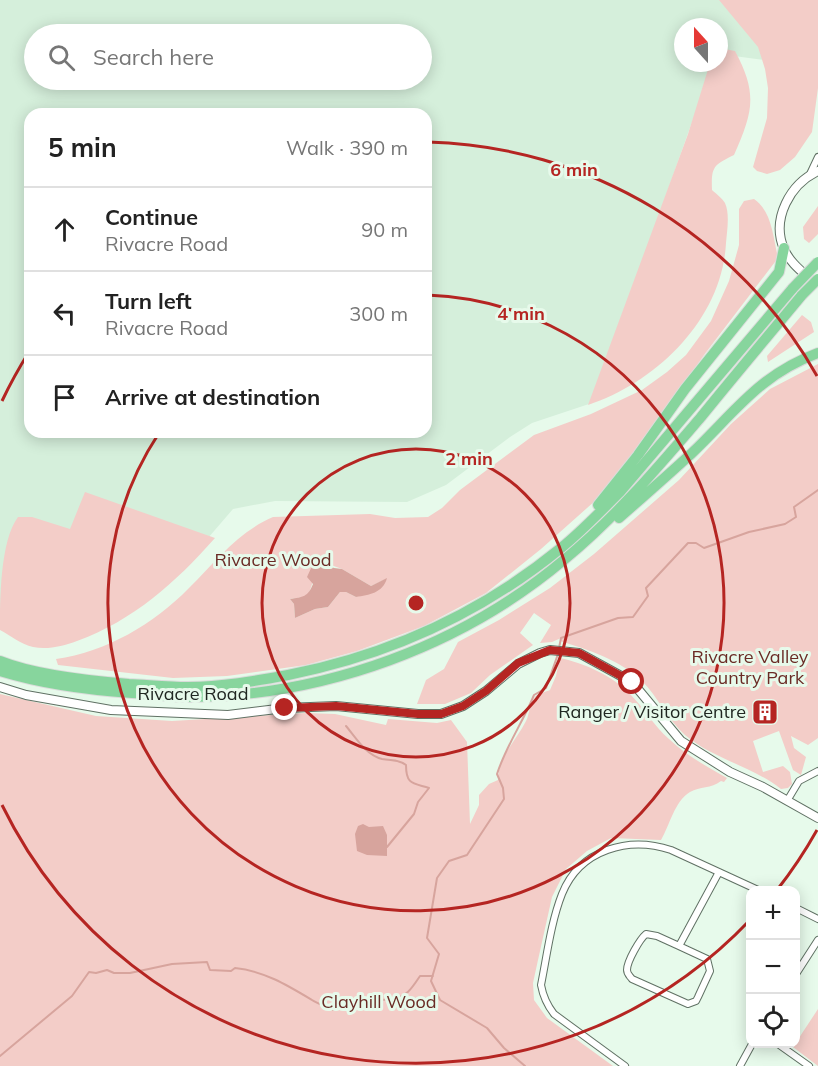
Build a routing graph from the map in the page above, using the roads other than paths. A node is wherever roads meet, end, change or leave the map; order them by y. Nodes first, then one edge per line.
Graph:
1 (818, 157) edge
2 (814, 172) edge
3 (784, 248) junction
4 (818, 262) edge
5 (818, 279) edge
6 (818, 286) edge
7 (798, 292) junction
8 (818, 353) edge
9 (561, 548) junction
10 (566, 559) junction
11 (0, 661) edge
12 (0, 671) edge
13 (0, 687) edge
14 (818, 771) edge
15 (787, 801) junction
16 (818, 818) edge
17 (718, 872) junction
18 (747, 886) edge
19 (800, 910) edge
20 (818, 919) edge
21 (818, 940) edge
22 (679, 946) junction
23 (800, 967) edge
24 (750, 1048) edge
25 (784, 1048) edge
26 (625, 1066) edge
27 (740, 1066) edge
28 (809, 1066) edge

1 - 2 street
2 - 3 main road
3 - 6 main road
3 - 9 highway
4 - 7 highway, bridge
5 - 7 highway, bridge
7 - 9 highway
7 - 10 highway
8 - 10 highway
9 - 11 highway
10 - 12 highway
13 - 15 main road, Rivacre Road
14 - 15 street
15 - 16 main road, Rivacre Road
17 - 18 street
17 - 22 street
17 - 26 street
19 - 20 street
21 - 23 street
22 - 22 street
24 - 27 street
25 - 28 street

